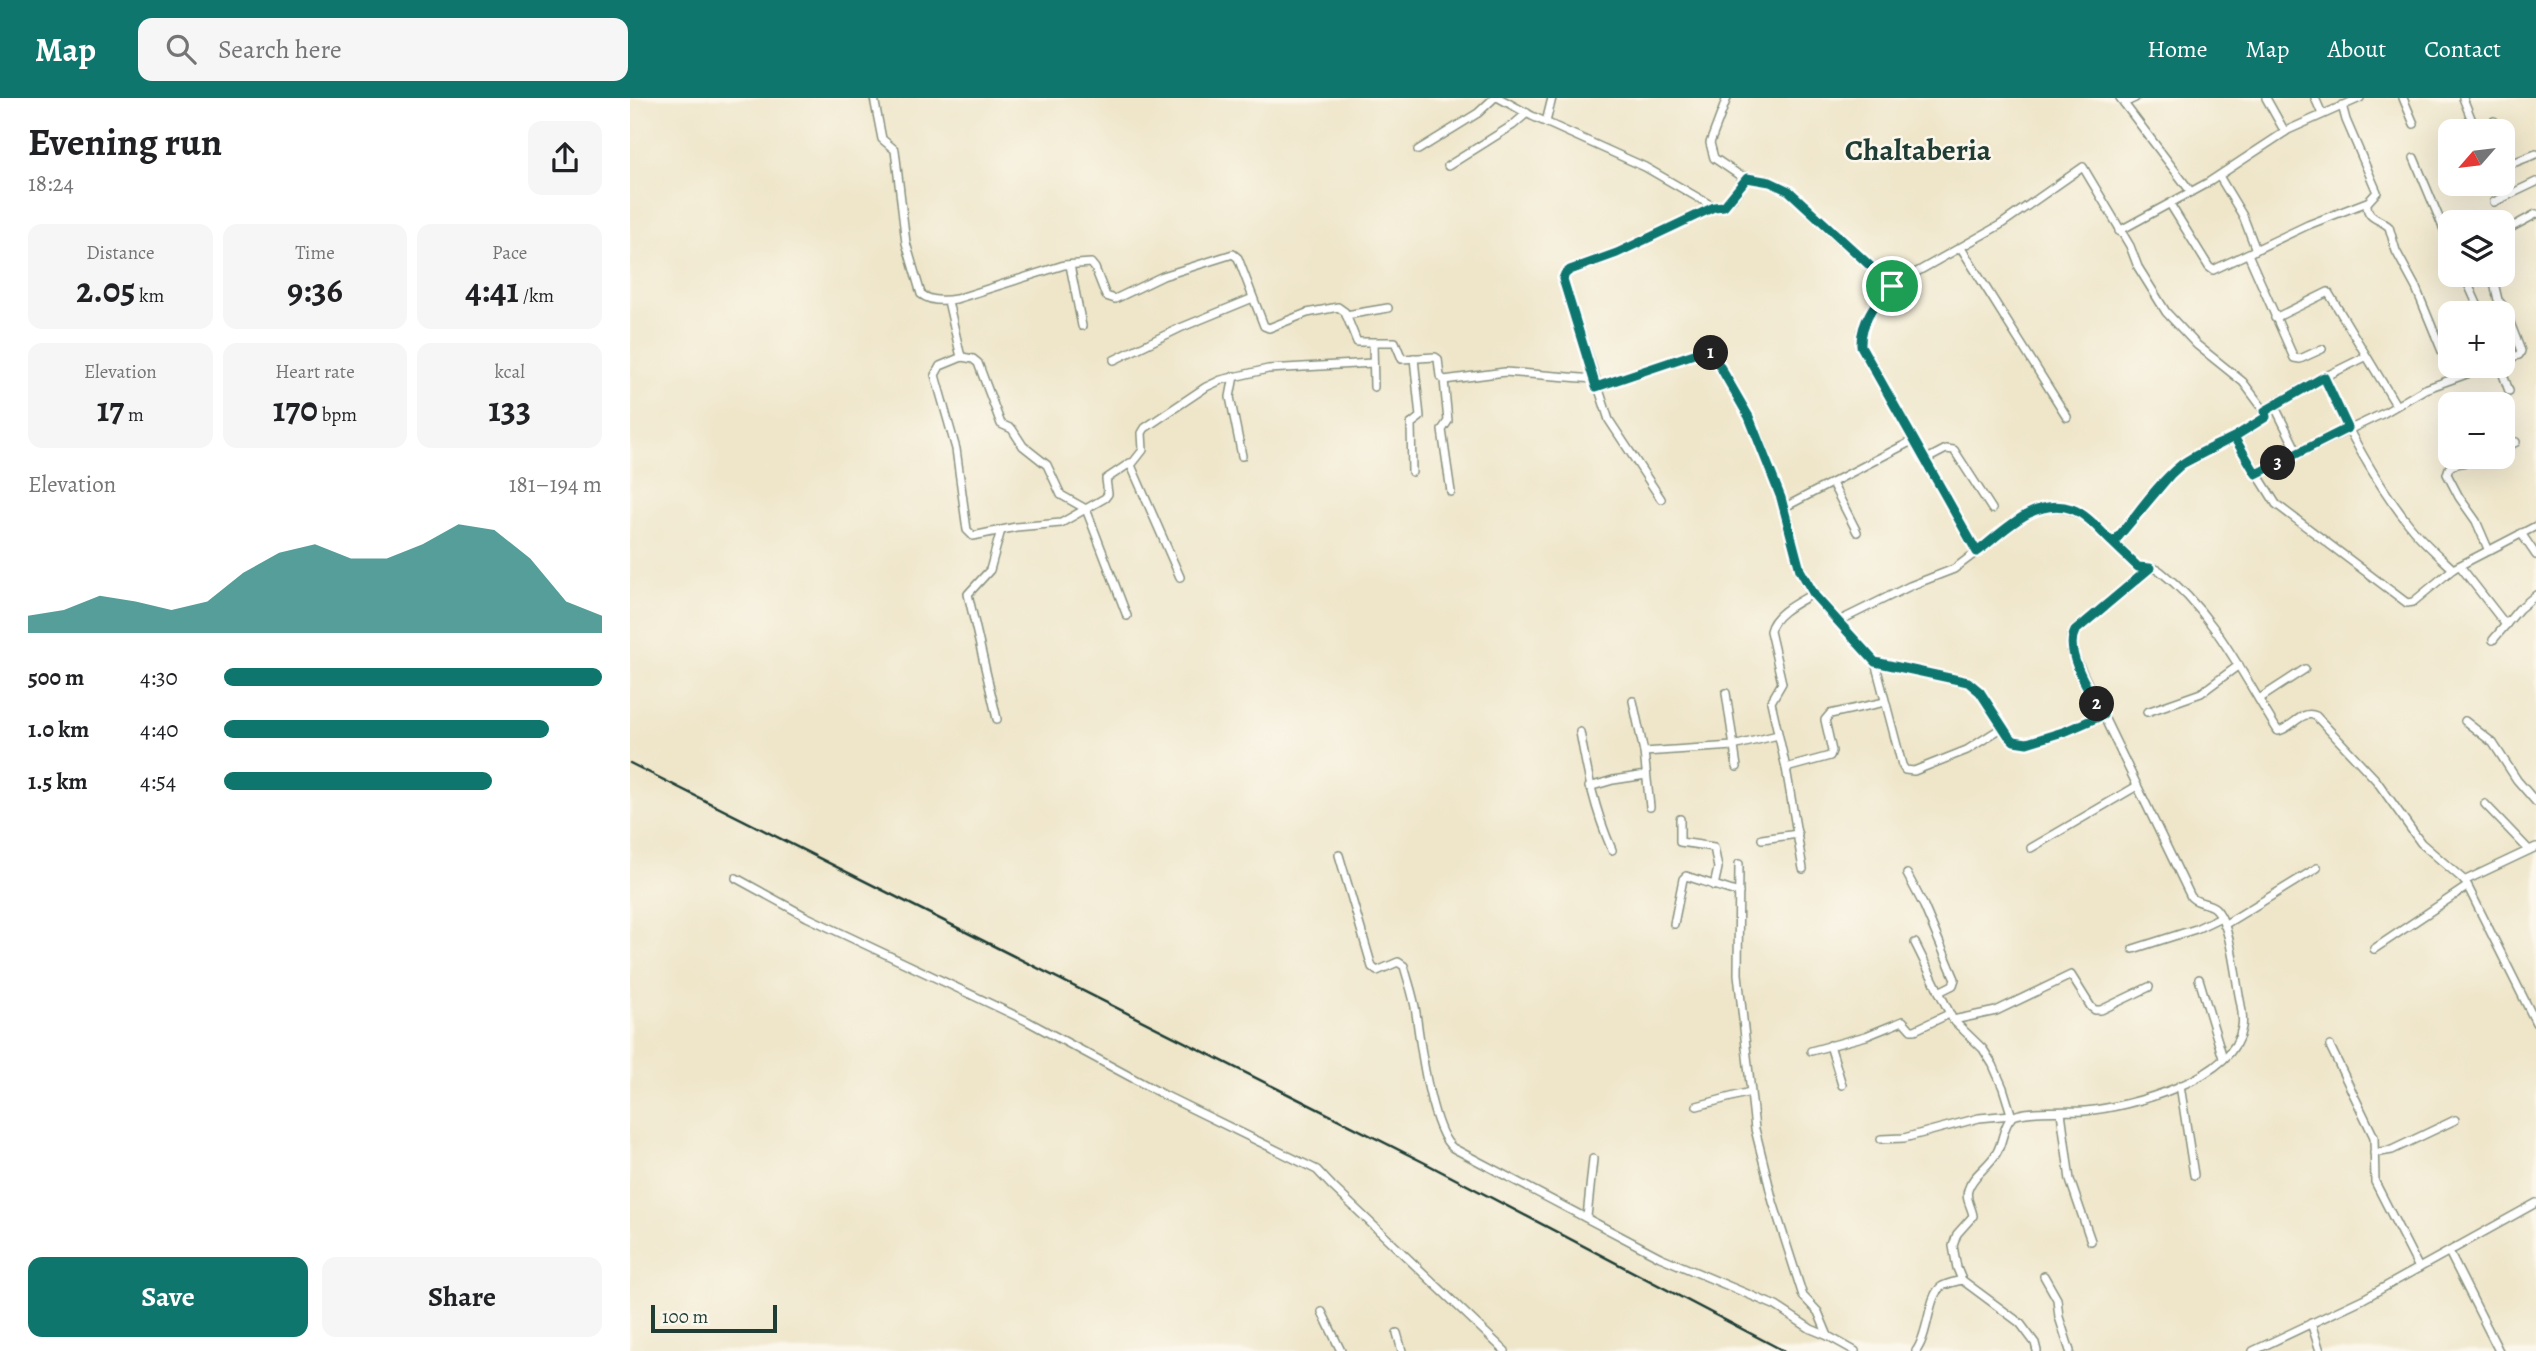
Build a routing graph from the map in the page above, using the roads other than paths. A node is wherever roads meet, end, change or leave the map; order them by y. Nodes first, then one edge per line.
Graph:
1 (874, 98) edge
2 (1496, 98) edge
3 (1552, 98) edge
4 (1727, 98) edge
5 (2135, 98) edge
6 (2266, 98) edge
7 (2315, 98) edge
8 (2360, 98) edge
9 (2403, 98) edge
10 (2463, 98) edge
11 (2122, 101) edge
12 (2342, 105) junction
13 (1527, 113) junction
14 (2322, 114) junction
15 (2471, 119) edge
16 (1546, 122) junction
17 (2414, 124) dead end
18 (2285, 132) junction
19 (1418, 150) dead end
20 (2536, 154) edge
21 (2414, 158) dead end
22 (2515, 162) edge
23 (1448, 166) dead end
24 (2219, 176) junction
25 (1747, 178) junction
26 (2536, 182) edge
27 (2192, 192) junction
28 (2368, 202) junction
29 (2494, 202) dead end
30 (2170, 204) junction
31 (1714, 207) junction
32 (2536, 214) edge
33 (2438, 215) edge
34 (2515, 225) edge
35 (2119, 231) junction
36 (1961, 248) junction
37 (2252, 252) junction
38 (1070, 264) junction
39 (1892, 286) junction
40 (1253, 298) junction
41 (948, 301) junction
42 (1388, 308) dead end
43 (1346, 315) junction
44 (2275, 318) junction
45 (1082, 326) dead end
46 (2515, 335) edge
47 (2438, 341) edge
48 (1373, 343) junction
49 (2322, 349) dead end
50 (2515, 356) edge
51 (962, 357) junction
52 (2365, 357) junction
53 (1413, 358) junction
54 (1114, 360) dead end
55 (1373, 363) junction
56 (1234, 376) junction
57 (2324, 377) junction
58 (2453, 378) edge
59 (2504, 378) edge
60 (1444, 380) junction
61 (1595, 383) junction
62 (1374, 387) dead end
63 (2509, 391) dead end
64 (2274, 405) junction
65 (2396, 405) junction
66 (2265, 411) junction
67 (2067, 417) dead end
68 (2348, 428) junction
69 (2234, 437) junction
70 (1914, 440) junction
71 (2298, 453) junction
72 (1242, 456) dead end
73 (1925, 460) junction
74 (1132, 464) junction
75 (2449, 469) edge
76 (1412, 472) dead end
77 (2256, 474) junction
78 (1832, 483) junction
79 (1451, 492) dead end
80 (1661, 499) dead end
81 (1783, 508) junction
82 (1086, 509) junction
83 (1992, 509) dead end
84 (2536, 526) edge
85 (1001, 530) junction
86 (1857, 532) dead end
87 (2521, 533) junction
88 (2113, 543) junction
89 (2489, 551) junction
90 (1977, 552) junction
91 (2536, 555) edge
92 (2150, 568) junction
93 (2457, 568) junction
94 (1180, 577) dead end
95 (1814, 593) junction
96 (2536, 595) edge
97 (1127, 616) dead end
98 (1839, 621) junction
99 (2506, 625) junction
100 (2493, 640) dead end
101 (1875, 662) junction
102 (2239, 665) junction
103 (2305, 669) dead end
104 (1726, 693) dead end
105 (2259, 699) junction
106 (1633, 701) dead end
107 (1885, 702) junction
108 (2147, 712) dead end
109 (2103, 715) junction
110 (997, 719) dead end
111 (2465, 721) dead end
112 (2003, 727) junction
113 (1580, 732) dead end
114 (1778, 735) junction
115 (1733, 746) junction
116 (1644, 752) junction
117 (1737, 767) dead end
118 (1786, 768) junction
119 (1646, 775) junction
120 (2137, 786) junction
121 (1589, 787) junction
122 (2536, 802) edge
123 (2485, 804) dead end
124 (1650, 807) dead end
125 (1679, 819) dead end
126 (1798, 834) junction
127 (1762, 839) dead end
128 (2031, 848) dead end
129 (2532, 848) edge
130 (1612, 850) dead end
131 (1339, 855) dead end
132 (1740, 864) dead end
133 (2317, 868) dead end
134 (1803, 869) dead end
135 (1907, 874) dead end
136 (736, 878) dead end
137 (2466, 884) junction
138 (1714, 886) junction
139 (1739, 893) junction
140 (2221, 917) junction
141 (1674, 924) dead end
142 (2224, 925) junction
143 (1914, 943) dead end
144 (2133, 949) dead end
145 (2374, 949) dead end
146 (2199, 979) dead end
147 (2149, 986) dead end
148 (1939, 992) junction
149 (1951, 1017) junction
150 (2536, 1023) edge
151 (1830, 1045) junction
152 (2330, 1046) dead end
153 (1811, 1051) dead end
154 (2223, 1058) junction
155 (1842, 1085) dead end
156 (2180, 1085) junction
157 (1750, 1092) junction
158 (1697, 1106) dead end
159 (2060, 1112) junction
160 (2011, 1116) junction
161 (2455, 1121) dead end
162 (1881, 1139) dead end
163 (2374, 1153) junction
164 (1593, 1159) dead end
165 (2194, 1175) dead end
166 (2536, 1203) edge
167 (1587, 1217) junction
168 (2091, 1241) dead end
169 (2449, 1252) junction
170 (2419, 1268) junction
171 (2044, 1276) dead end
172 (1962, 1280) junction
173 (1322, 1312) dead end
174 (2311, 1323) junction
175 (1397, 1333) dead end
176 (1828, 1336) junction
177 (1340, 1351) edge
178 (1402, 1351) edge
179 (1505, 1351) edge
180 (1855, 1351) edge
181 (1916, 1351) edge
182 (2036, 1351) edge
183 (2070, 1351) edge
184 (2253, 1351) edge
185 (2320, 1351) edge
186 (2499, 1351) edge

1 - 41 street
2 - 13 street
2 - 19 street
3 - 16 street
4 - 25 street
5 - 11 street
6 - 18 street
7 - 14 street
8 - 12 street
9 - 17 street
10 - 15 street
11 - 27 street
12 - 14 street
12 - 28 street
13 - 16 street
13 - 23 street
14 - 18 street
16 - 31 street
18 - 24 street
20 - 22 street
21 - 33 street
24 - 27 street
24 - 37 street
25 - 31 street
25 - 39 street
26 - 29 street
27 - 30 street
28 - 37 street
28 - 47 street
30 - 35 street
30 - 37 street
31 - 61 street
32 - 34 street
35 - 36 street
35 - 66 street
36 - 39 street
36 - 67 street
37 - 44 street
38 - 40 street
38 - 41 street
38 - 45 street
39 - 70 street
40 - 43 street
40 - 54 street
41 - 51 street
42 - 43 street
43 - 48 street
44 - 49 street
44 - 52 street
46 - 50 street
48 - 53 street
48 - 55 street
51 - 82 street
51 - 85 street
52 - 57 street
52 - 65 street
53 - 60 street
53 - 76 street
55 - 56 street
55 - 62 street
56 - 72 street
56 - 74 street
57 - 64 street
57 - 68 street
58 - 65 street
59 - 63 street
60 - 61 street
60 - 79 street
61 - 80 street
61 - 81 street
64 - 66 street
64 - 71 street
65 - 68 street
66 - 69 street
68 - 71 street
68 - 93 street
69 - 77 street
69 - 88 street
70 - 73 street
70 - 78 street
71 - 77 street
73 - 83 street
73 - 90 street
74 - 82 street
74 - 94 street
75 - 89 street
77 - 93 street
78 - 81 street
78 - 86 street
81 - 95 street
82 - 85 street
82 - 97 street
84 - 87 street
85 - 110 street
87 - 89 street
87 - 91 street
88 - 90 street
88 - 92 street
89 - 93 street
90 - 98 street
92 - 102 street
92 - 109 street
93 - 99 street
95 - 98 street
95 - 114 street
96 - 99 street
98 - 101 street
99 - 100 street
101 - 107 street
101 - 112 street
102 - 105 street
102 - 108 street
103 - 105 street
104 - 115 street
105 - 137 street
106 - 116 street
107 - 112 street
107 - 118 street
109 - 112 street
109 - 120 street
111 - 122 street
113 - 121 street
114 - 115 street
114 - 118 street
115 - 116 street
115 - 117 street
116 - 119 street
118 - 126 street
119 - 121 street
119 - 124 street
120 - 128 street
120 - 140 street
121 - 130 street
123 - 129 street
125 - 138 street
126 - 127 street
126 - 134 street
129 - 137 street
131 - 167 street
132 - 139 street
133 - 142 street
135 - 148 street
136 - 179 street
137 - 145 street
137 - 150 street
138 - 139 street
138 - 141 street
139 - 157 street
140 - 142 street
140 - 144 street
142 - 154 street
143 - 148 street
146 - 154 street
147 - 149 street
148 - 149 street
149 - 151 street
149 - 160 street
151 - 153 street
151 - 155 street
152 - 163 street
154 - 156 street
156 - 159 street
156 - 165 street
157 - 158 street
157 - 176 street
159 - 160 street
159 - 168 street
160 - 162 street
160 - 172 street
161 - 163 street
163 - 170 street
164 - 167 street
166 - 169 street
167 - 176 street
169 - 170 street
169 - 186 street
170 - 174 street
171 - 183 street
172 - 181 street
172 - 182 street
173 - 177 street
174 - 184 street
174 - 185 street
175 - 178 street
176 - 180 street

